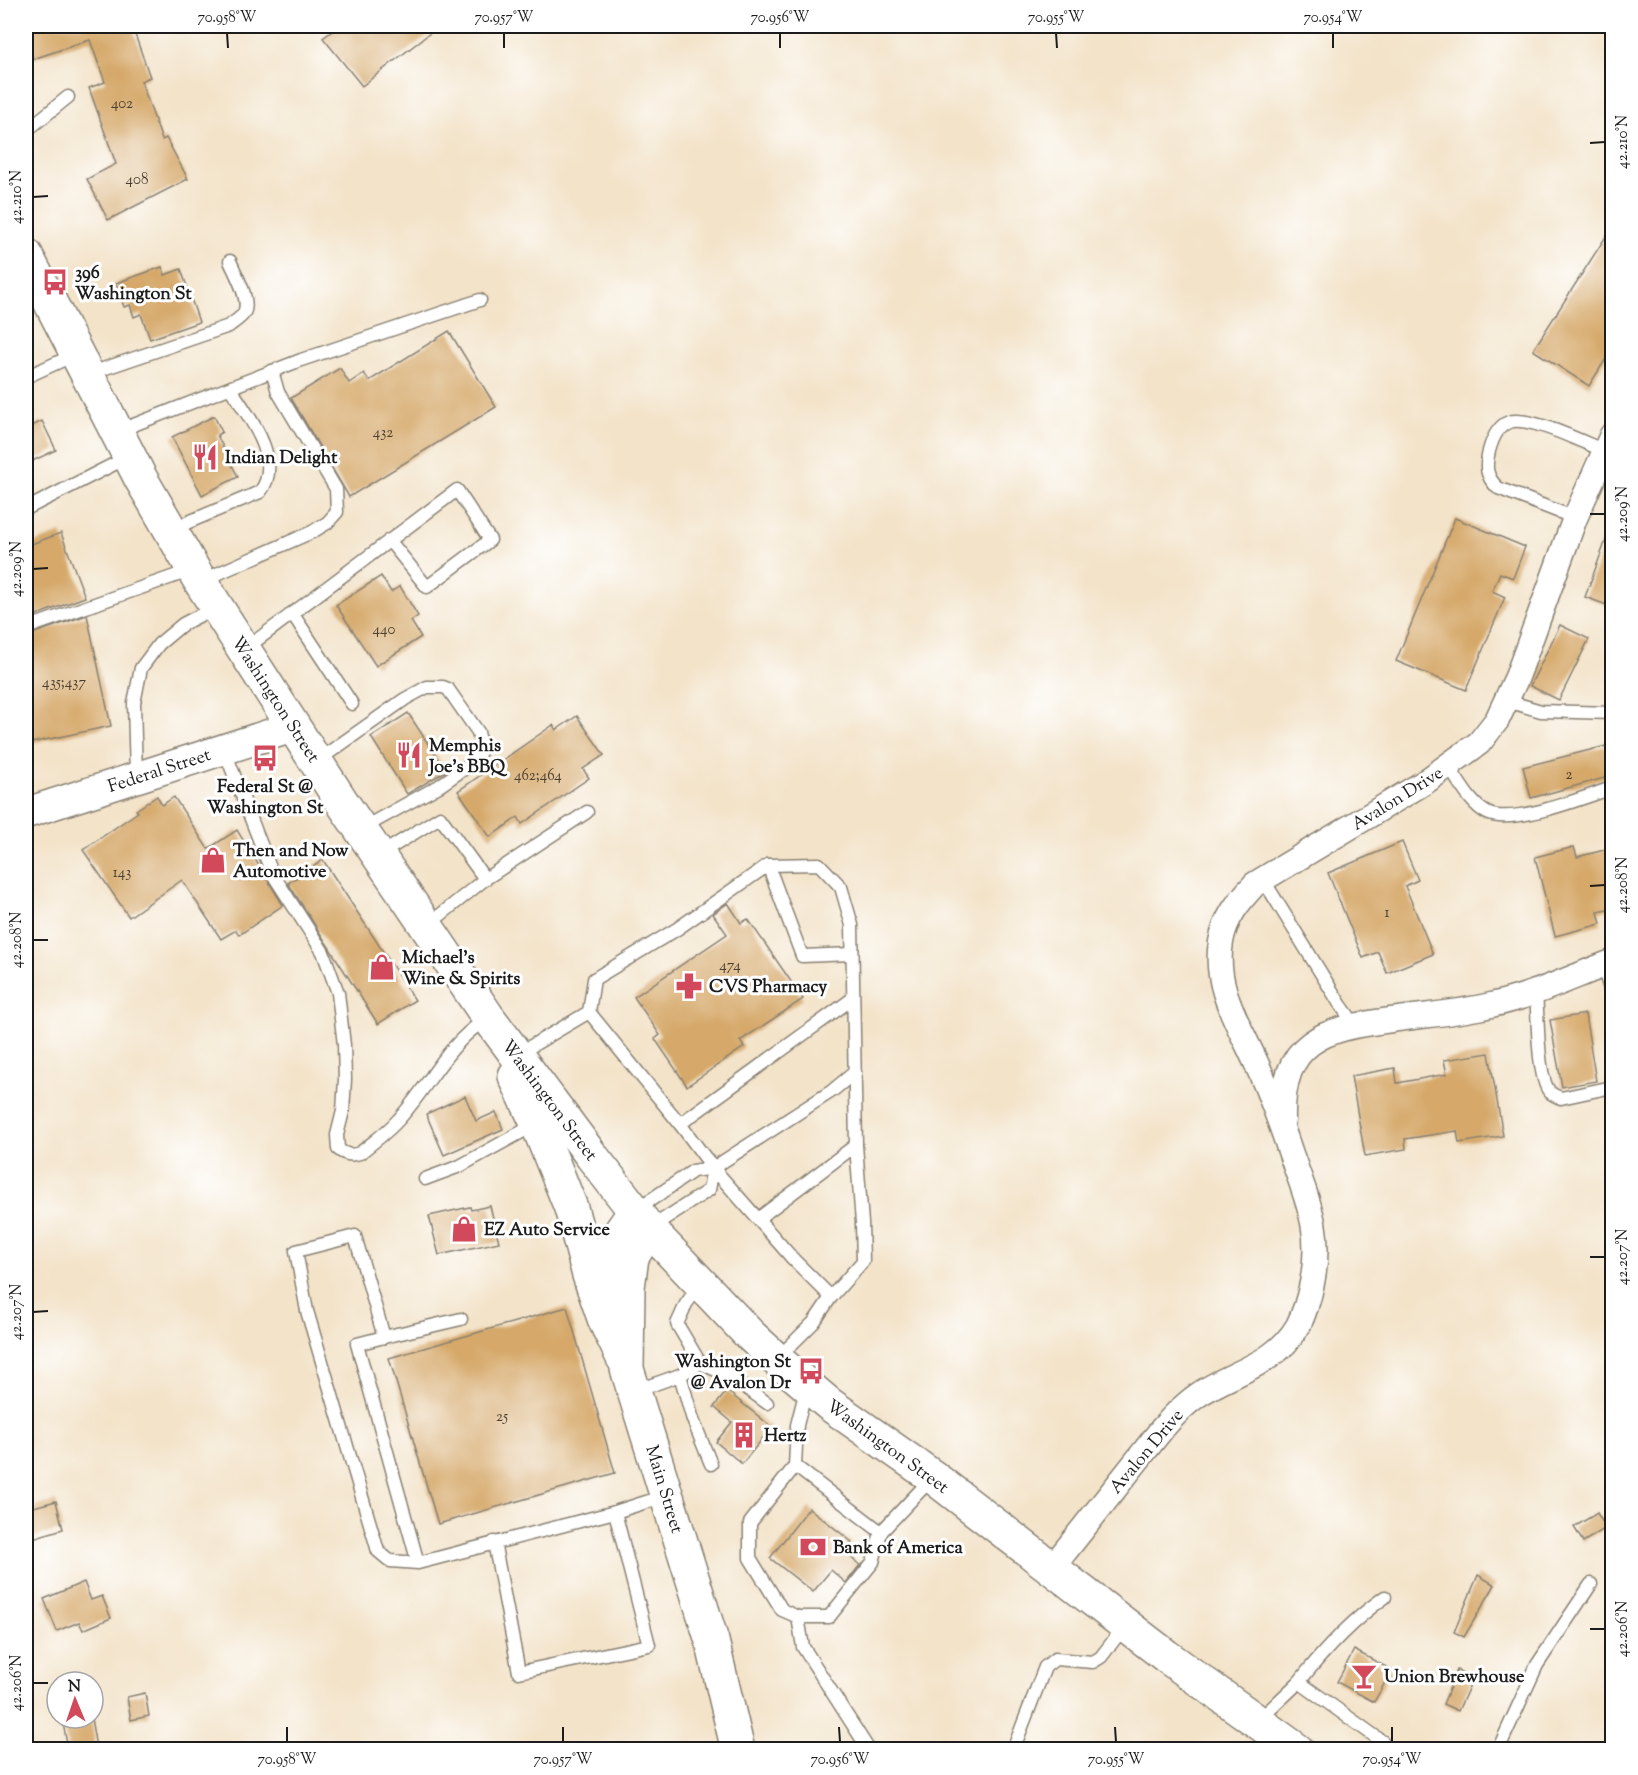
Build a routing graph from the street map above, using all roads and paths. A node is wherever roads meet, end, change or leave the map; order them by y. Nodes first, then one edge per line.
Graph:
1 (68, 97) dead end
2 (26, 130) edge
3 (26, 255) edge
4 (230, 261) dead end
5 (480, 300) dead end
6 (82, 364) junction
7 (272, 371) junction
8 (26, 378) edge
9 (230, 388) junction
10 (1609, 443) edge
11 (123, 444) junction
12 (26, 509) edge
13 (1575, 518) junction
14 (170, 530) junction
15 (389, 540) junction
16 (203, 586) junction
17 (292, 613) junction
18 (26, 628) edge
19 (244, 650) junction
20 (1507, 701) junction
21 (352, 704) dead end
22 (1612, 713) edge
23 (293, 727) junction
24 (224, 749) junction
25 (316, 762) junction
26 (1448, 766) junction
27 (136, 778) junction
28 (1612, 788) edge
29 (587, 812) dead end
30 (26, 813) edge
31 (360, 829) junction
32 (378, 856) junction
33 (768, 865) junction
34 (485, 879) junction
35 (1255, 884) junction
36 (427, 927) junction
37 (852, 954) junction
38 (1608, 964) edge
39 (1536, 992) junction
40 (1612, 996) edge
41 (852, 999) junction
42 (589, 1011) junction
43 (488, 1017) junction
44 (1355, 1025) junction
45 (517, 1055) junction
46 (855, 1072) junction
47 (1612, 1087) edge
48 (537, 1123) junction
49 (680, 1124) junction
50 (1283, 1131) junction
51 (856, 1145) junction
52 (713, 1168) junction
53 (425, 1179) dead end
54 (759, 1218) junction
55 (642, 1220) junction
56 (701, 1283) junction
57 (831, 1297) junction
58 (598, 1299) junction
59 (461, 1319) dead end
60 (384, 1337) junction
61 (777, 1360) junction
62 (700, 1363) junction
63 (680, 1376) junction
64 (631, 1380) junction
65 (808, 1386) junction
66 (767, 1402) dead end
67 (711, 1464) dead end
68 (795, 1466) junction
69 (933, 1477) junction
70 (667, 1496) junction
71 (615, 1512) junction
72 (881, 1532) junction
73 (494, 1542) junction
74 (418, 1563) junction
75 (1051, 1569) junction
76 (1591, 1584) dead end
77 (1385, 1597) dead end
78 (798, 1617) junction
79 (1125, 1626) junction
80 (1299, 1682) junction
81 (1257, 1722) junction
82 (738, 1749) edge
83 (869, 1749) edge
84 (1013, 1749) edge
85 (1297, 1749) edge
86 (1380, 1749) edge
87 (1498, 1749) edge

1 - 2 lane
3 - 6 main road, Washington Street
4 - 6 lane
5 - 7 lane
6 - 8 lane
6 - 11 main road, Washington Street
7 - 9 lane
7 - 16 lane
9 - 11 lane
9 - 14 lane
10 - 13 street, Avalon Drive
10 - 13 lane
11 - 12 lane
11 - 14 main road, Washington Street
13 - 20 street, Avalon Drive
14 - 16 main road, Washington Street
15 - 15 lane
15 - 17 lane
16 - 18 lane
16 - 19 main road, Washington Street
16 - 27 lane
17 - 19 lane
17 - 21 lane
19 - 23 main road, Washington Street
20 - 22 lane
20 - 26 street, Avalon Drive
23 - 24 street, Federal Street
23 - 25 main road, Washington Street
24 - 27 street, Federal Street
24 - 43 lane
25 - 31 main road, Washington Street
25 - 31 lane
26 - 28 lane
26 - 35 street, Avalon Drive
27 - 30 street, Federal Street
29 - 34 lane
31 - 32 main road, Washington Street
32 - 34 lane
32 - 36 main road, Washington Street
33 - 37 lane
33 - 37 lane
33 - 42 lane
34 - 36 lane
35 - 44 lane
35 - 50 street, Avalon Drive
36 - 43 main road, Washington Street
37 - 41 lane
38 - 39 street, Avalon Drive
38 - 40 lane
39 - 44 street, Avalon Drive
39 - 47 lane
41 - 46 lane
41 - 49 lane
42 - 45 lane
42 - 49 lane
43 - 45 main road, Washington Street
43 - 48 main road
44 - 50 street, Avalon Drive
45 - 55 main road, Washington Street
46 - 51 lane
46 - 52 lane
48 - 53 lane
48 - 58 main road
49 - 52 lane
50 - 75 street, Avalon Drive
51 - 54 lane
51 - 57 lane
52 - 54 lane
52 - 55 lane
52 - 55 lane
54 - 57 lane
55 - 56 main road, Washington Street
55 - 58 main road
55 - 64 main road, Main Street
56 - 61 main road, Washington Street
56 - 62 lane
57 - 61 lane
58 - 64 main road
59 - 60 lane
60 - 74 lane
60 - 74 lane
61 - 65 main road, Washington Street
62 - 63 lane
62 - 66 lane
63 - 64 lane
63 - 67 lane
64 - 70 main road, Main Street
65 - 68 lane
65 - 69 main road, Washington Street
68 - 72 lane
68 - 78 lane
69 - 72 lane
69 - 75 main road, Washington Street
70 - 71 lane
70 - 82 main road, Main Street
71 - 73 lane
71 - 73 lane
72 - 78 lane
73 - 74 lane
75 - 79 main road, Washington Street
76 - 87 lane
77 - 80 lane
78 - 83 lane
79 - 81 main road, Washington Street
79 - 84 lane
80 - 81 lane
80 - 86 lane
81 - 85 main road, Washington Street

